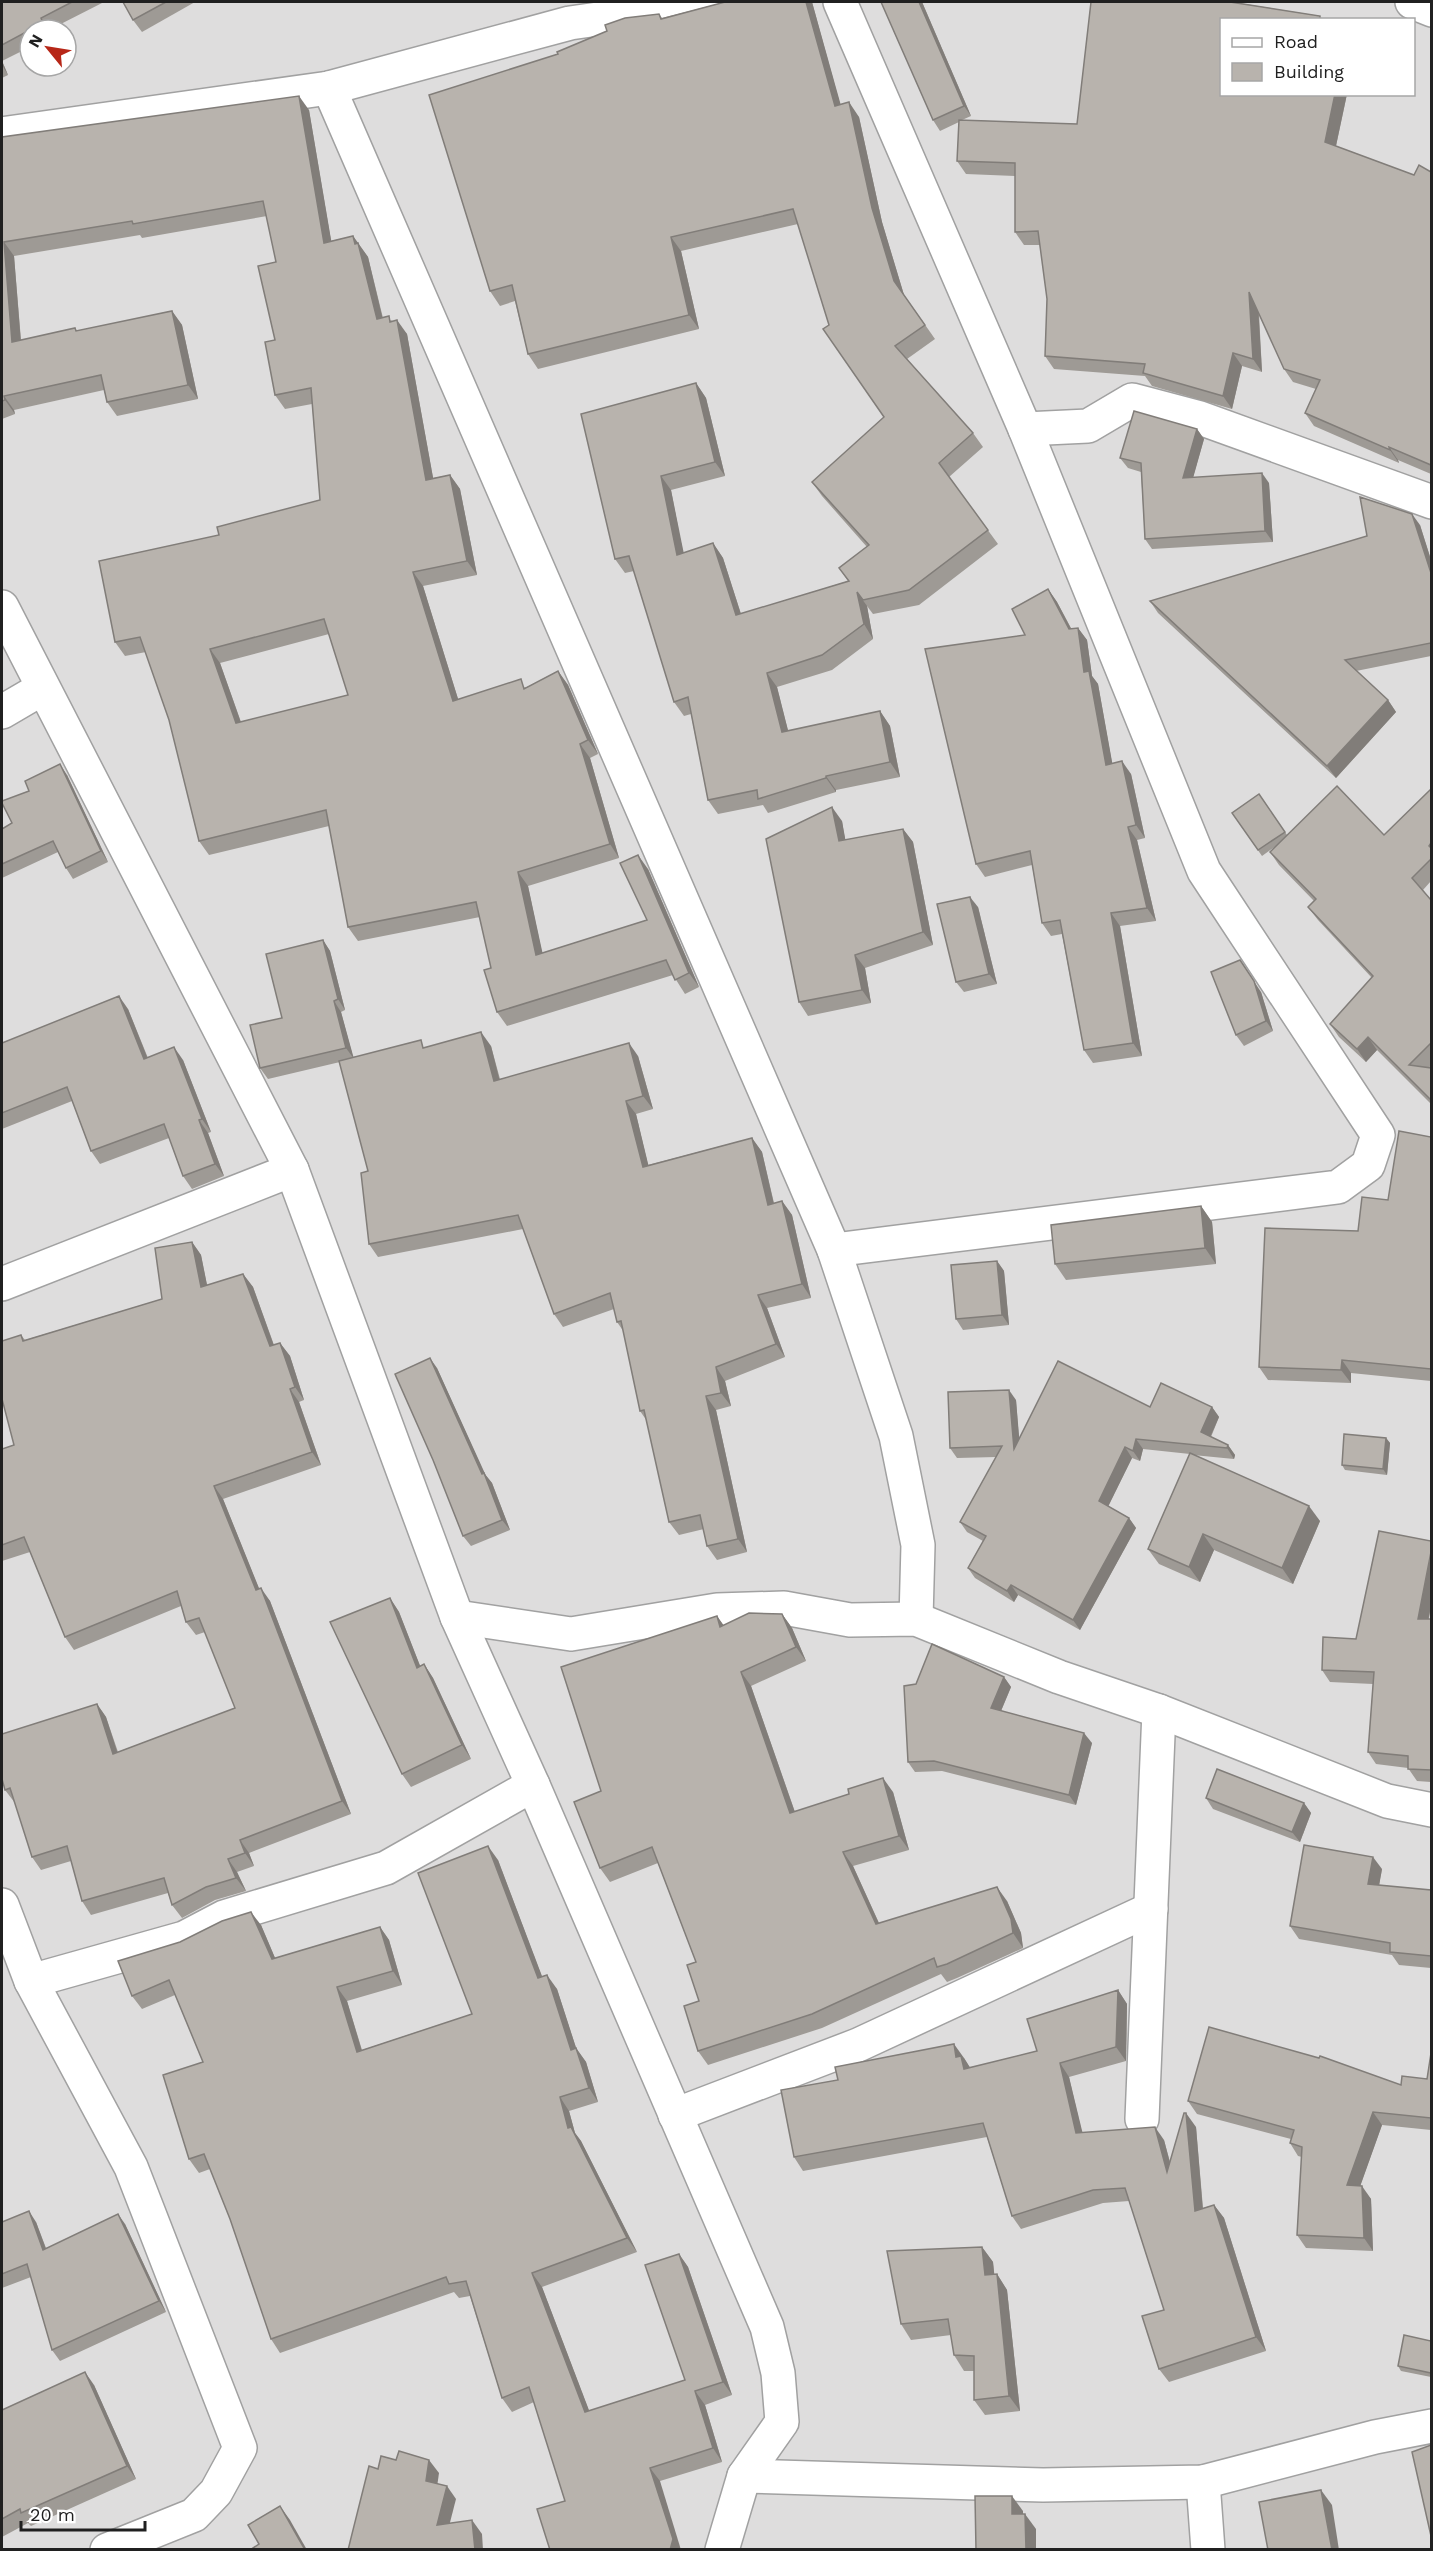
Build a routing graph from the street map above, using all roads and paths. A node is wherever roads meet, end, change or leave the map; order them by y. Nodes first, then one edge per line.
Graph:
1 (717, 2) edge
2 (840, 2) edge
3 (1412, 2) edge
4 (1431, 10) edge
5 (329, 88) junction
6 (2, 134) edge
7 (1025, 429) junction
8 (1431, 502) edge
9 (2, 607) edge
10 (44, 688) junction
11 (2, 712) edge
12 (292, 1170) junction
13 (834, 1250) junction
14 (2, 1284) edge
15 (457, 1617) junction
16 (916, 1619) junction
17 (1159, 1711) junction
18 (533, 1785) junction
19 (1431, 1810) edge
20 (2, 1905) edge
21 (1151, 1909) junction
22 (31, 1981) junction
23 (675, 2115) junction
24 (1142, 2119) dead end
25 (1431, 2426) edge
26 (744, 2476) junction
27 (1203, 2482) junction
28 (107, 2550) edge
29 (722, 2550) edge
30 (1208, 2550) edge

1 - 5 street
2 - 7 street
3 - 4 street
5 - 6 street
5 - 13 street
7 - 8 street
7 - 13 street
9 - 10 street
10 - 11 street
10 - 12 street
12 - 14 street
12 - 15 street
13 - 16 street
15 - 16 street
15 - 18 street
16 - 17 street
17 - 19 street
17 - 21 street
18 - 22 street
18 - 23 street
20 - 22 street
21 - 23 street
21 - 24 street
22 - 28 street
23 - 26 street
25 - 27 street
26 - 27 street
26 - 29 street
27 - 30 street

